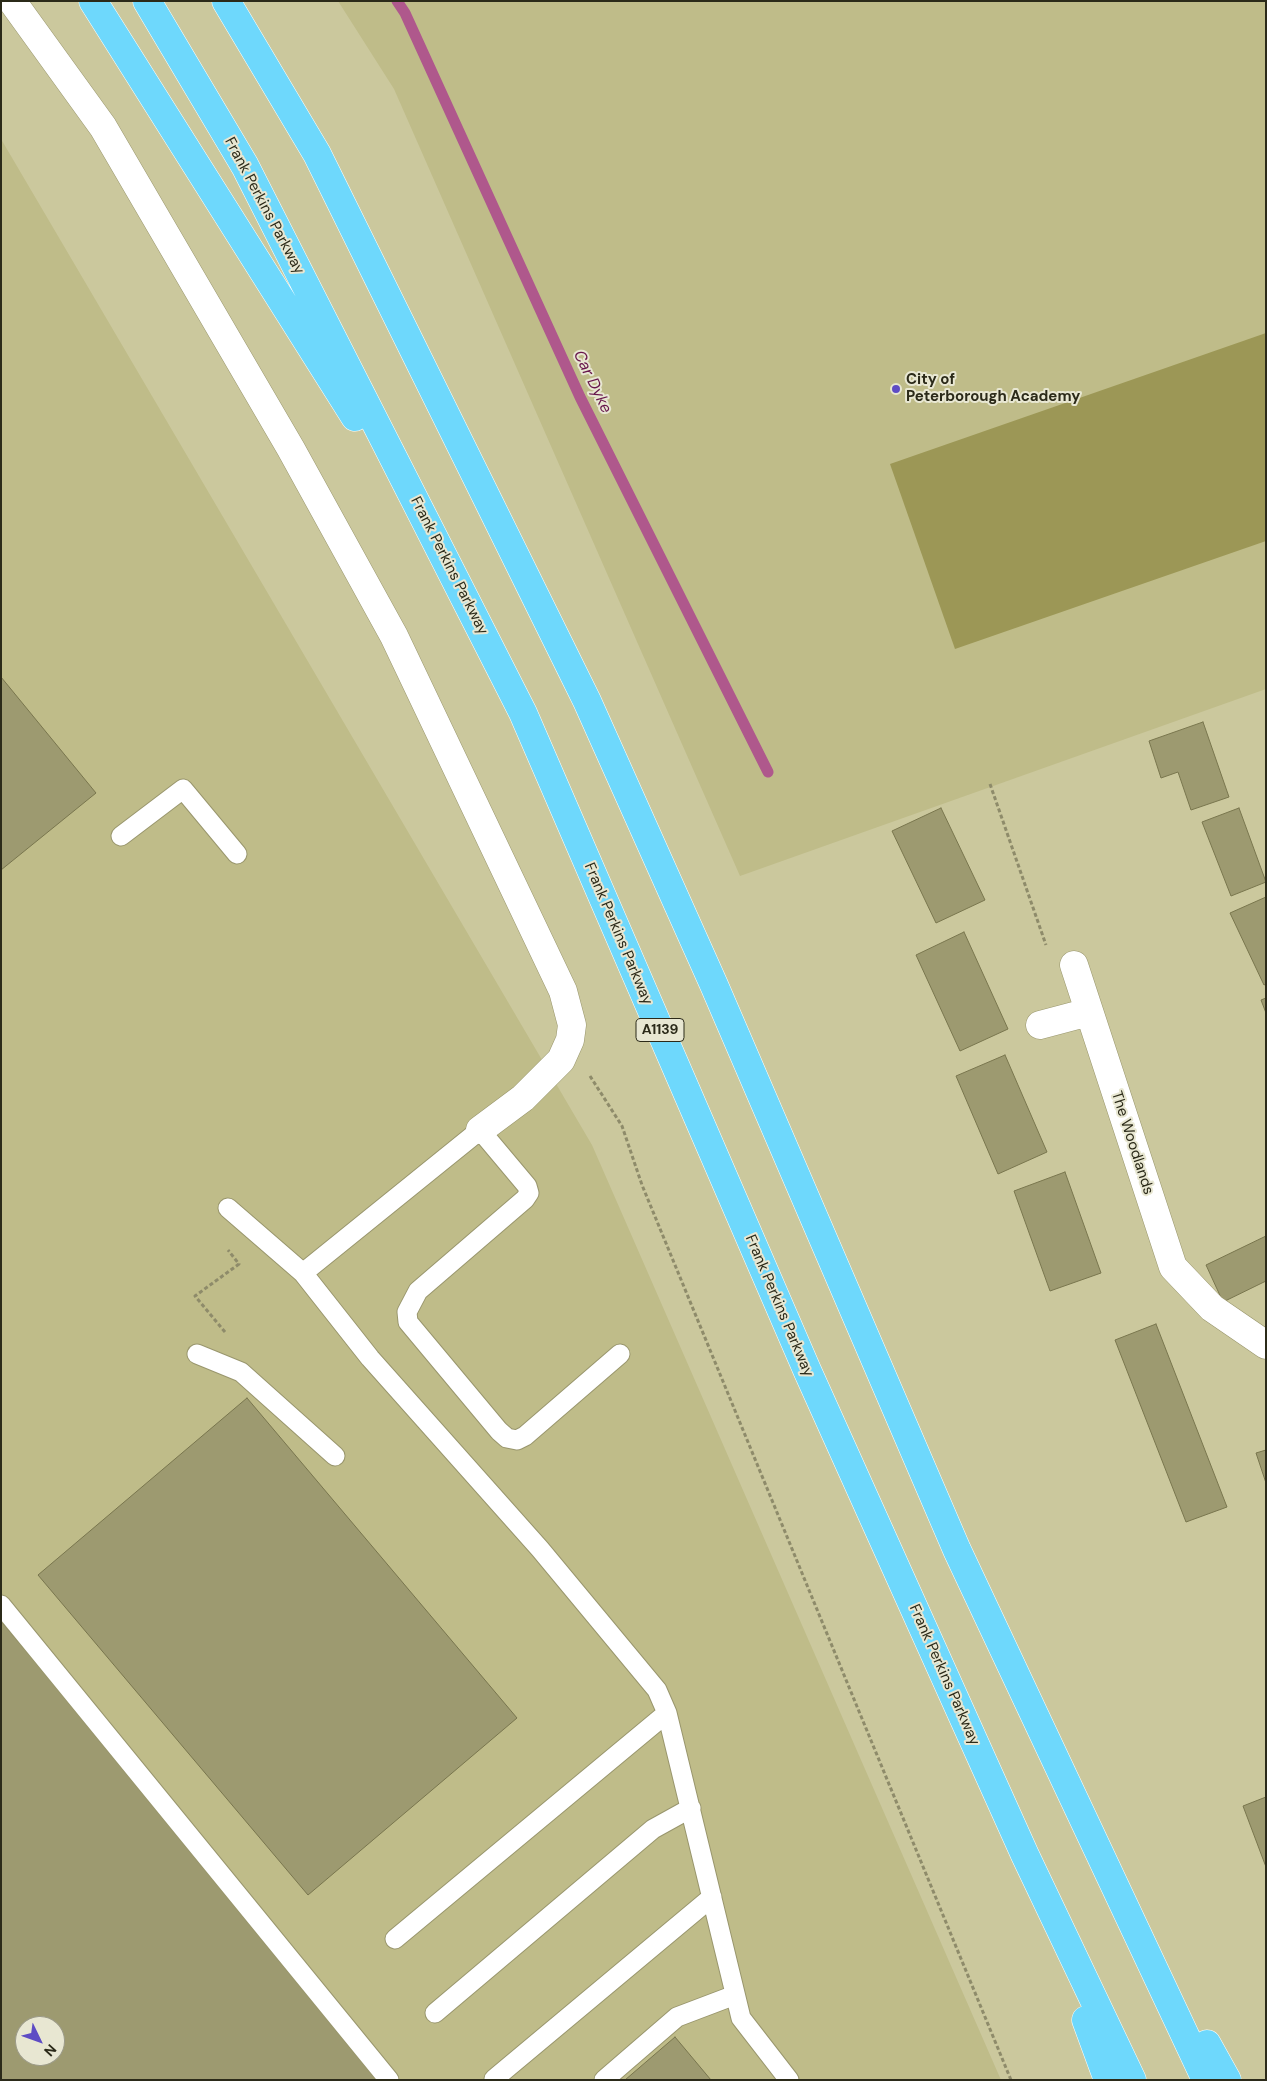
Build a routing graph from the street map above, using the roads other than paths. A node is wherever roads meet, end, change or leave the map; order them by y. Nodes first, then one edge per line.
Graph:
1 (12, 1) edge
2 (93, 1) edge
3 (147, 1) edge
4 (226, 1) edge
5 (444, 558) junction
6 (121, 836) dead end
7 (237, 854) dead end
8 (1074, 965) road end
9 (1089, 1012) junction
10 (1040, 1025) dead end
11 (480, 1130) junction
12 (228, 1208) dead end
13 (303, 1273) junction
14 (1266, 1345) edge
15 (198, 1354) dead end
16 (620, 1354) dead end
17 (335, 1456) dead end
18 (1, 1605) edge
19 (668, 1713) junction
20 (690, 1808) junction
21 (1025, 1855) junction
22 (1115, 1884) junction
23 (712, 1897) junction
24 (395, 1939) dead end
25 (735, 1995) junction
26 (435, 2013) dead end
27 (389, 2080) edge
28 (494, 2080) edge
29 (604, 2080) edge
30 (789, 2080) edge
31 (1108, 2080) edge
32 (1132, 2080) edge
33 (1206, 2080) edge
34 (1227, 2080) edge

1 - 11 street
2 - 5 highway
3 - 5 highway, Frank Perkins Parkway / A1139
4 - 22 highway
5 - 21 highway, Frank Perkins Parkway / A1139
6 - 7 lane
8 - 9 street, The Woodlands
9 - 10 street
9 - 14 street, The Woodlands
11 - 13 lane
11 - 16 lane
12 - 13 lane
13 - 19 lane
15 - 17 lane
18 - 27 lane
19 - 20 lane
19 - 24 lane
20 - 23 lane
20 - 26 lane
21 - 31 highway
21 - 32 highway, Frank Perkins Parkway / A1139
22 - 33 highway
22 - 34 highway
23 - 25 lane
23 - 28 lane
25 - 29 lane
25 - 30 lane

